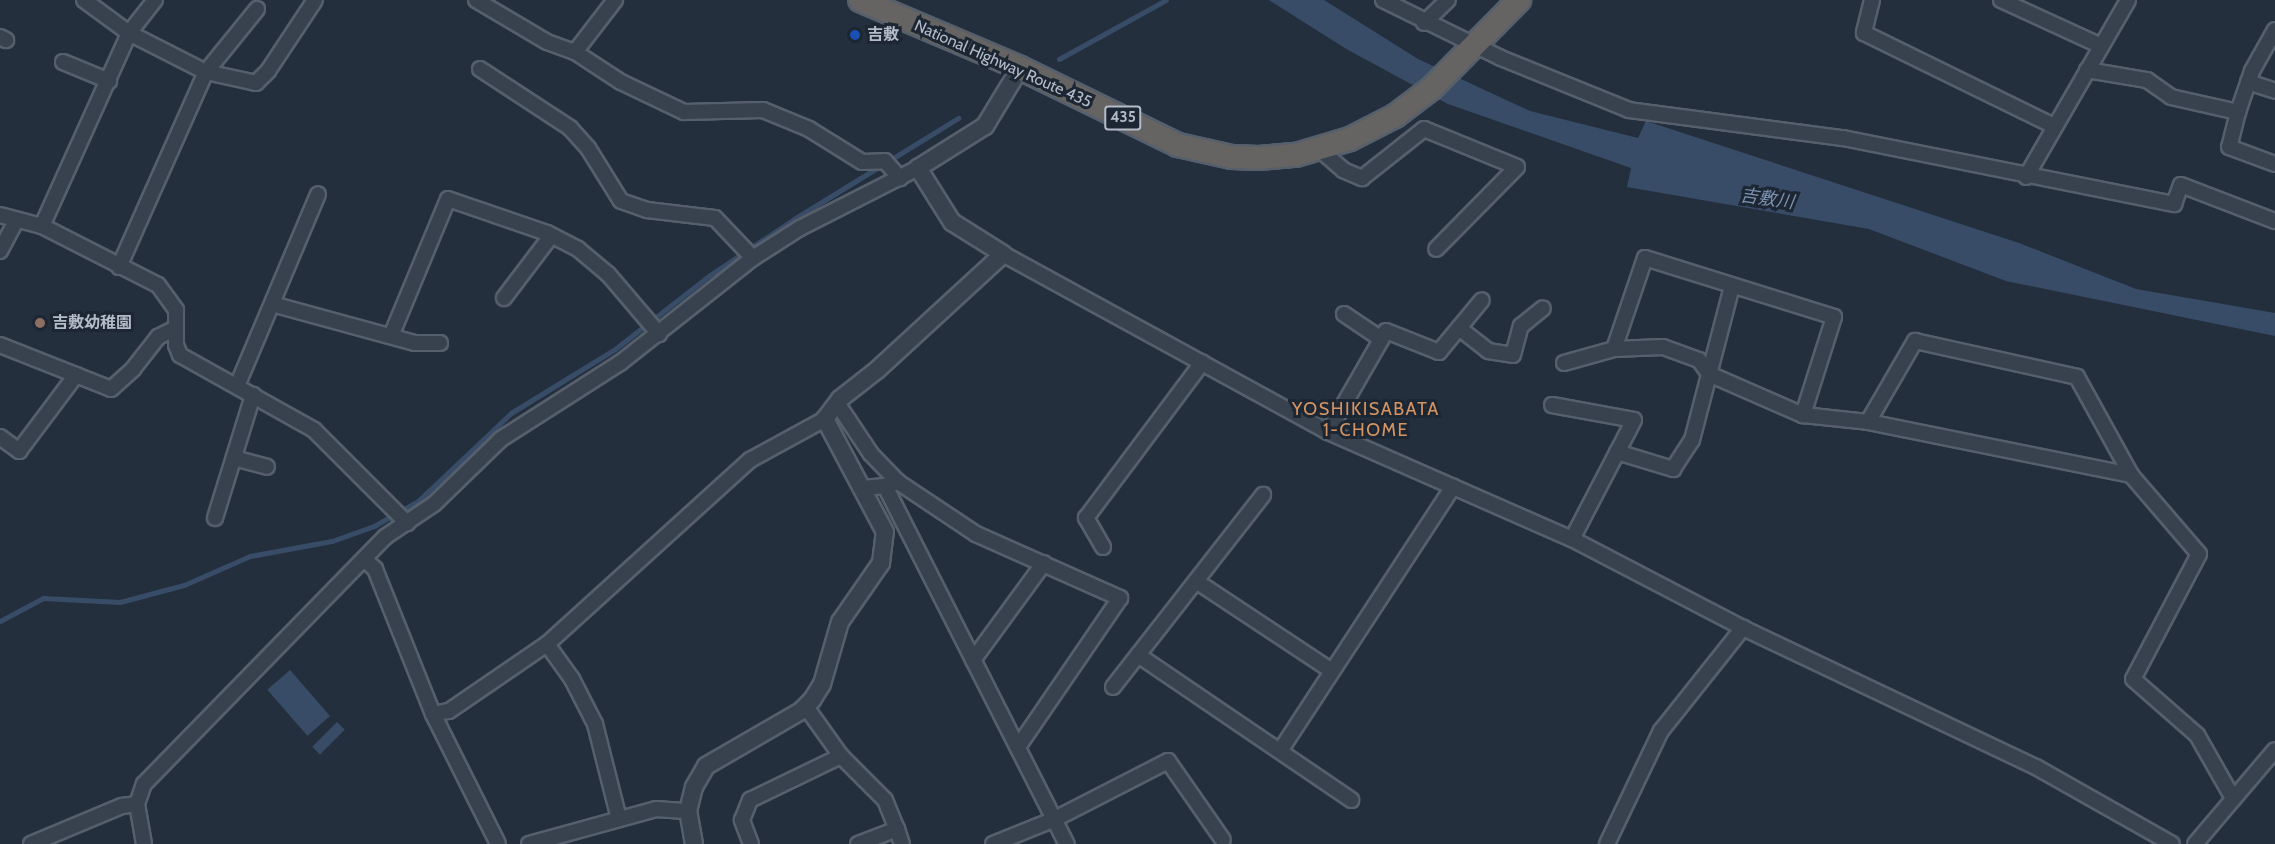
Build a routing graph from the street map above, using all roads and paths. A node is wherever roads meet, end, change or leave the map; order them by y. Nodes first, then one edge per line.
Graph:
1 (84, 0) edge
2 (155, 0) edge
3 (315, 0) edge
4 (476, 0) edge
5 (615, 0) edge
6 (860, 0) edge
7 (1383, 0) edge
8 (1448, 0) edge
9 (1519, 0) edge
10 (1872, 0) edge
11 (2001, 0) edge
12 (2128, 0) edge
13 (257, 9) dead end
14 (1424, 23) junction
15 (2275, 30) edge
16 (129, 33) junction
17 (2101, 46) junction
18 (1471, 50) junction
19 (575, 52) junction
20 (63, 62) dead end
21 (1020, 68) junction
22 (480, 69) dead end
23 (2087, 70) junction
24 (206, 72) junction
25 (109, 81) junction
26 (2248, 82) junction
27 (2275, 91) edge
28 (2238, 112) junction
29 (2054, 126) junction
30 (1318, 148) junction
31 (2275, 164) edge
32 (918, 168) junction
33 (2026, 177) junction
34 (900, 178) junction
35 (318, 194) dead end
36 (0, 215) edge
37 (16, 221) junction
38 (2275, 221) edge
39 (42, 226) junction
40 (551, 236) junction
41 (1436, 249) dead end
42 (0, 251) edge
43 (1003, 254) junction
44 (753, 258) junction
45 (119, 267) junction
46 (1732, 286) junction
47 (504, 298) dead end
48 (1482, 300) dead end
49 (272, 304) junction
50 (1543, 308) dead end
51 (1344, 314) dead end
52 (176, 328) junction
53 (1459, 328) junction
54 (659, 333) junction
55 (391, 336) junction
56 (1381, 339) junction
57 (440, 343) dead end
58 (0, 345) edge
59 (1614, 350) junction
60 (1202, 363) junction
61 (1564, 363) dead end
62 (1709, 374) junction
63 (76, 375) junction
64 (237, 386) junction
65 (253, 395) junction
66 (837, 403) junction
67 (1552, 405) dead end
68 (1803, 415) junction
69 (825, 419) junction
70 (1868, 422) junction
71 (1328, 432) junction
72 (0, 437) edge
73 (1617, 452) junction
74 (234, 458) junction
75 (267, 467) dead end
76 (2131, 475) junction
77 (891, 484) junction
78 (1453, 487) junction
79 (862, 488) junction
80 (1263, 495) dead end
81 (215, 518) dead end
82 (407, 523) junction
83 (1572, 539) junction
84 (1103, 547) dead end
85 (364, 560) junction
86 (1044, 563) junction
87 (1196, 581) junction
88 (1743, 628) junction
89 (547, 644) junction
90 (1138, 655) junction
91 (973, 660) junction
92 (1332, 671) junction
93 (1113, 687) dead end
94 (806, 707) junction
95 (433, 714) junction
96 (1018, 747) junction
97 (1280, 750) junction
98 (2275, 750) edge
99 (841, 756) junction
100 (2233, 798) junction
101 (1351, 800) dead end
102 (137, 804) junction
103 (688, 811) junction
104 (619, 819) junction
105 (1054, 819) junction
106 (897, 829) junction
107 (1223, 840) dead end
108 (31, 844) edge
109 (144, 844) edge
110 (498, 844) edge
111 (529, 844) edge
112 (694, 844) edge
113 (751, 844) edge
114 (858, 844) edge
115 (902, 844) edge
116 (993, 844) edge
117 (1067, 844) edge
118 (1607, 844) edge
119 (2172, 844) edge
120 (2195, 844) edge

1 - 16 street
2 - 16 street
3 - 24 street
4 - 19 street
5 - 19 street
6 - 21 highway, National Highway Route 435 / 435
7 - 14 street
8 - 14 street
9 - 18 highway, National Highway Route 435 / 435
10 - 29 street
11 - 17 street
12 - 17 street
13 - 24 street
14 - 18 street
15 - 26 street
16 - 24 street
16 - 25 street
17 - 23 street
18 - 30 highway, National Highway Route 435 / 435
18 - 33 street
19 - 34 street
20 - 25 street
21 - 30 highway, National Highway Route 435 / 435
21 - 32 street
22 - 44 street
23 - 28 street
23 - 29 street
24 - 45 street
25 - 39 street
26 - 27 street
26 - 28 street
28 - 31 street
29 - 33 street
30 - 41 street
32 - 34 street
32 - 43 street
33 - 38 street
34 - 44 street
35 - 49 street
36 - 37 street
37 - 39 street
37 - 42 street
39 - 45 street
40 - 47 street
40 - 54 street
40 - 55 street
43 - 60 street
43 - 66 street
44 - 54 street
45 - 52 street
46 - 59 street
46 - 62 street
46 - 68 street
48 - 53 street
49 - 55 street
49 - 64 street
50 - 53 street
51 - 56 street
52 - 63 street
52 - 64 street
53 - 56 street
54 - 82 street
55 - 57 street
56 - 71 street
58 - 63 street
59 - 61 street
59 - 62 street
60 - 71 street
60 - 84 street
62 - 68 street
62 - 73 street
63 - 72 street
64 - 65 street
65 - 74 street
65 - 82 street
66 - 69 street
66 - 77 street
67 - 73 street
68 - 70 street
69 - 79 street
69 - 89 street
70 - 76 street
70 - 76 street
71 - 78 street
73 - 83 street
74 - 75 street
74 - 81 street
76 - 100 street
77 - 79 street
77 - 86 street
77 - 91 street
78 - 83 street
78 - 92 street
79 - 94 street
80 - 87 street
82 - 85 street
83 - 88 street
85 - 95 street
85 - 102 street
86 - 91 street
86 - 96 street
87 - 90 street
87 - 92 street
88 - 118 street
88 - 119 street
89 - 95 street
89 - 104 street
90 - 93 street
90 - 97 street
91 - 96 street
92 - 97 street
94 - 99 street
94 - 103 street
95 - 110 street
96 - 105 street
97 - 101 street
98 - 100 street
99 - 106 street
99 - 113 street
100 - 120 street
102 - 108 street
102 - 109 street
103 - 104 street
103 - 112 street
104 - 111 street
105 - 107 street
105 - 116 street
105 - 117 street
106 - 114 street
106 - 115 street

